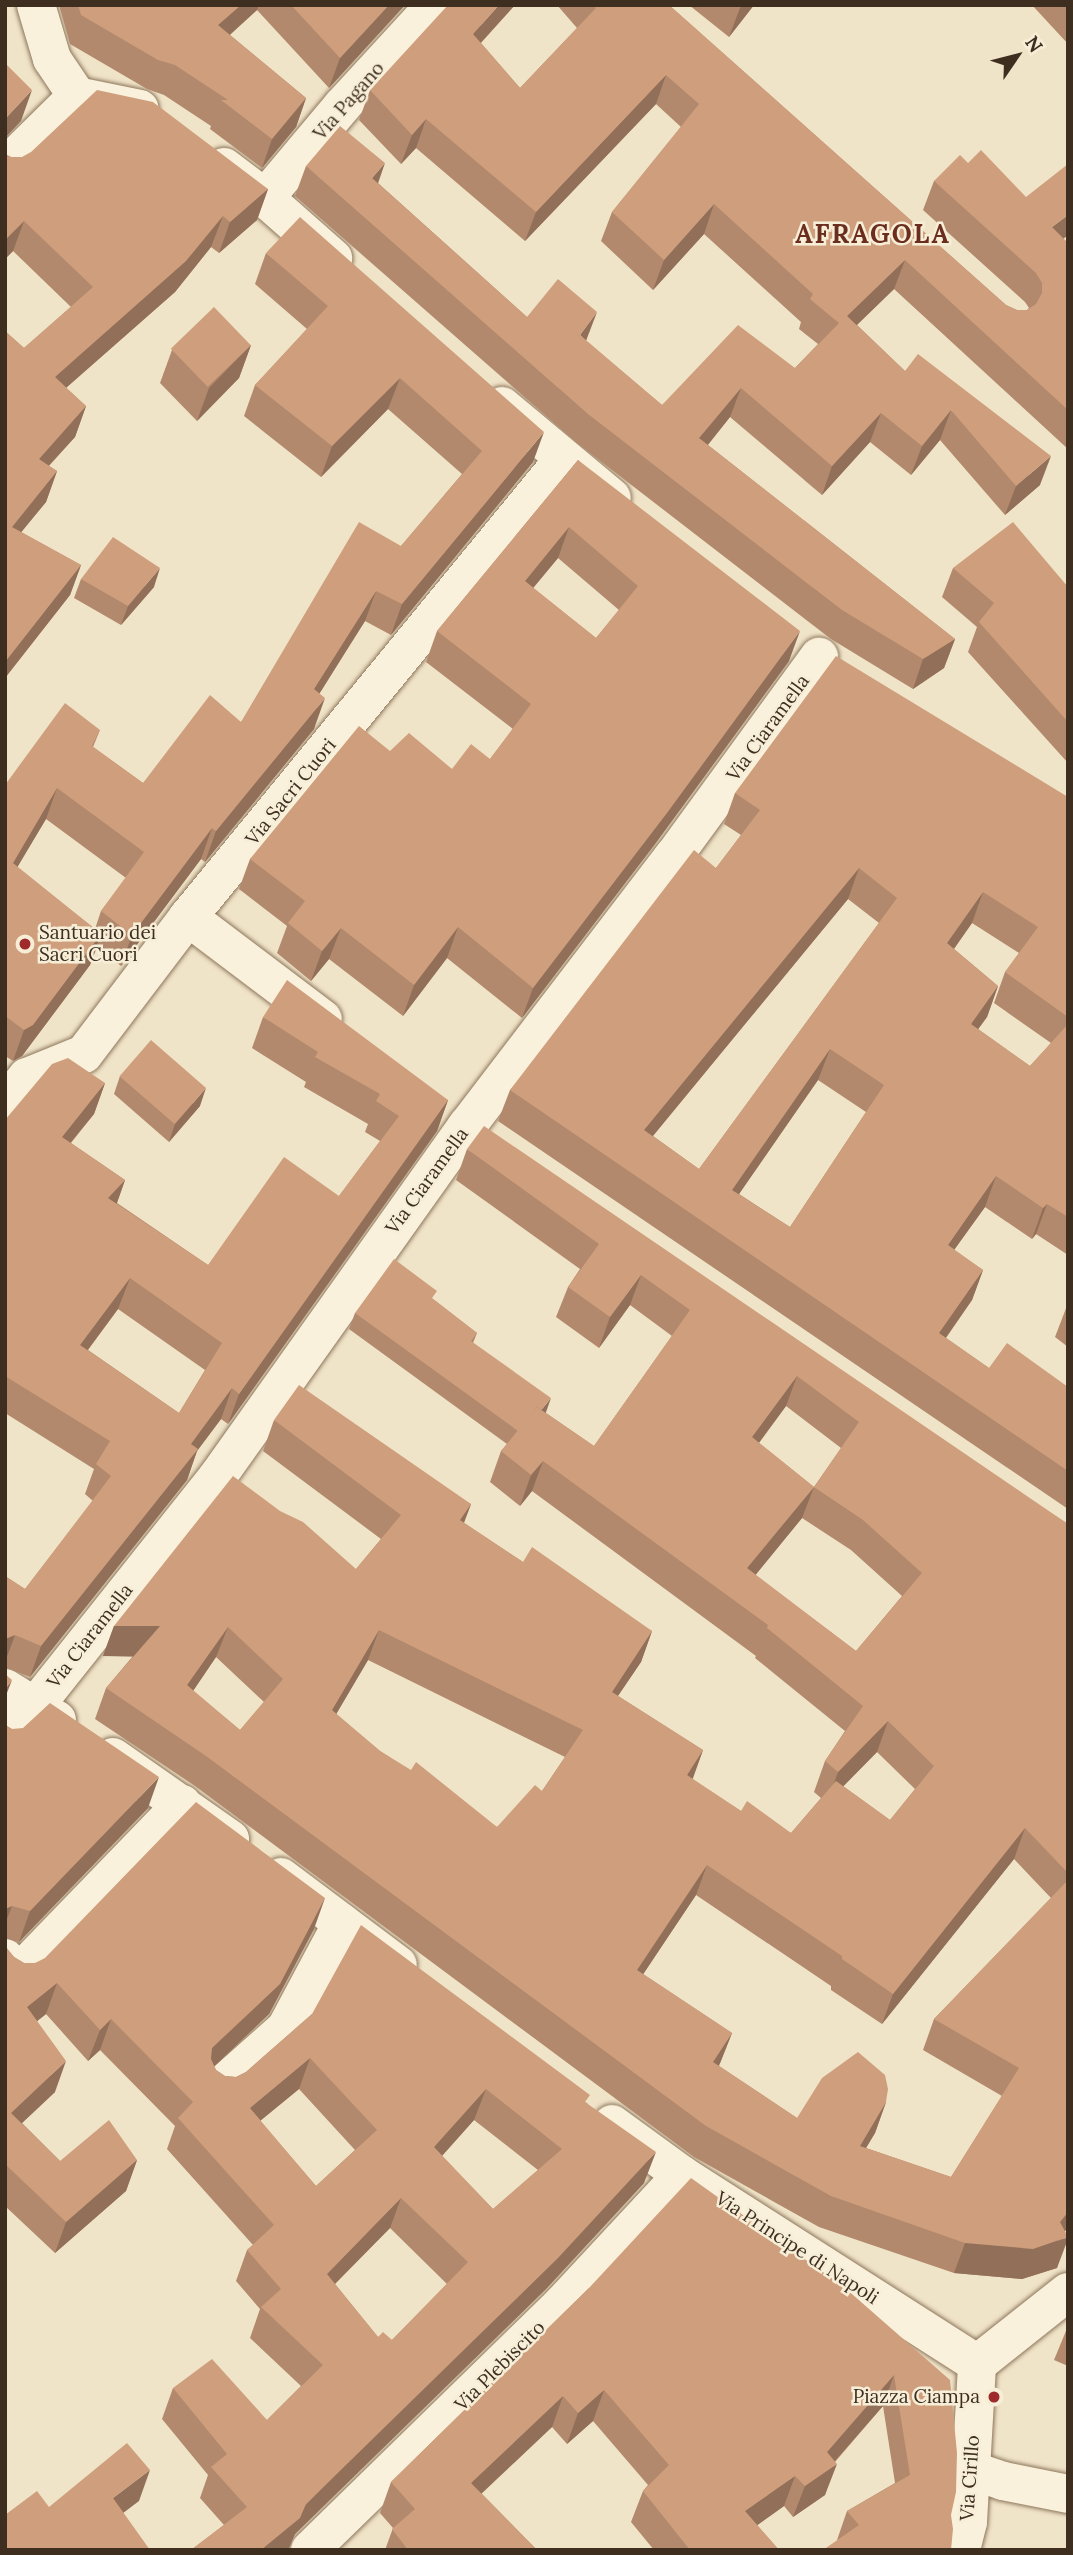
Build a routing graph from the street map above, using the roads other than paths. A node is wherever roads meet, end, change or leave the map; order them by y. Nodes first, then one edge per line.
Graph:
1 (36, 5) edge
2 (435, 5) edge
3 (77, 96) junction
4 (5, 167) edge
5 (265, 198) junction
6 (364, 285) edge
7 (479, 387) edge
8 (563, 460) junction
9 (638, 518) edge
10 (787, 632) edge
11 (819, 657) junction
12 (854, 679) edge
13 (188, 917) junction
14 (354, 1042) edge
15 (5, 1104) edge
16 (454, 1117) junction
17 (502, 1150) edge
18 (20, 1697) edge
19 (5, 1738) edge
20 (183, 1804) junction
21 (342, 1923) junction
22 (5, 1958) edge
23 (429, 1988) edge
24 (221, 2086) edge
25 (580, 2101) edge
26 (682, 2175) junction
27 (1068, 2292) edge
28 (977, 2364) junction
29 (971, 2470) junction
30 (1068, 2494) edge
31 (310, 2550) edge
32 (961, 2550) edge

1 - 3 street
2 - 5 street, Via Pagano
3 - 4 street
3 - 5 street
5 - 6 street
7 - 8 street
8 - 9 street
8 - 13 street, Via Sacri Cuori
10 - 11 street
11 - 12 street
11 - 16 street, Via Ciaramella
13 - 14 street
13 - 15 street, Via Sacri Cuori
16 - 17 street
16 - 18 street, Via Ciaramella
18 - 19 street, Via Ciaramella
18 - 20 street
20 - 21 street
20 - 22 street
21 - 23 street
21 - 24 street
25 - 26 street, Via Principe di Napoli
26 - 28 street, Via Principe di Napoli
26 - 31 street, Via Plebiscito
27 - 28 street
28 - 29 street, Via Cirillo
29 - 30 street
29 - 32 street, Via Cirillo

